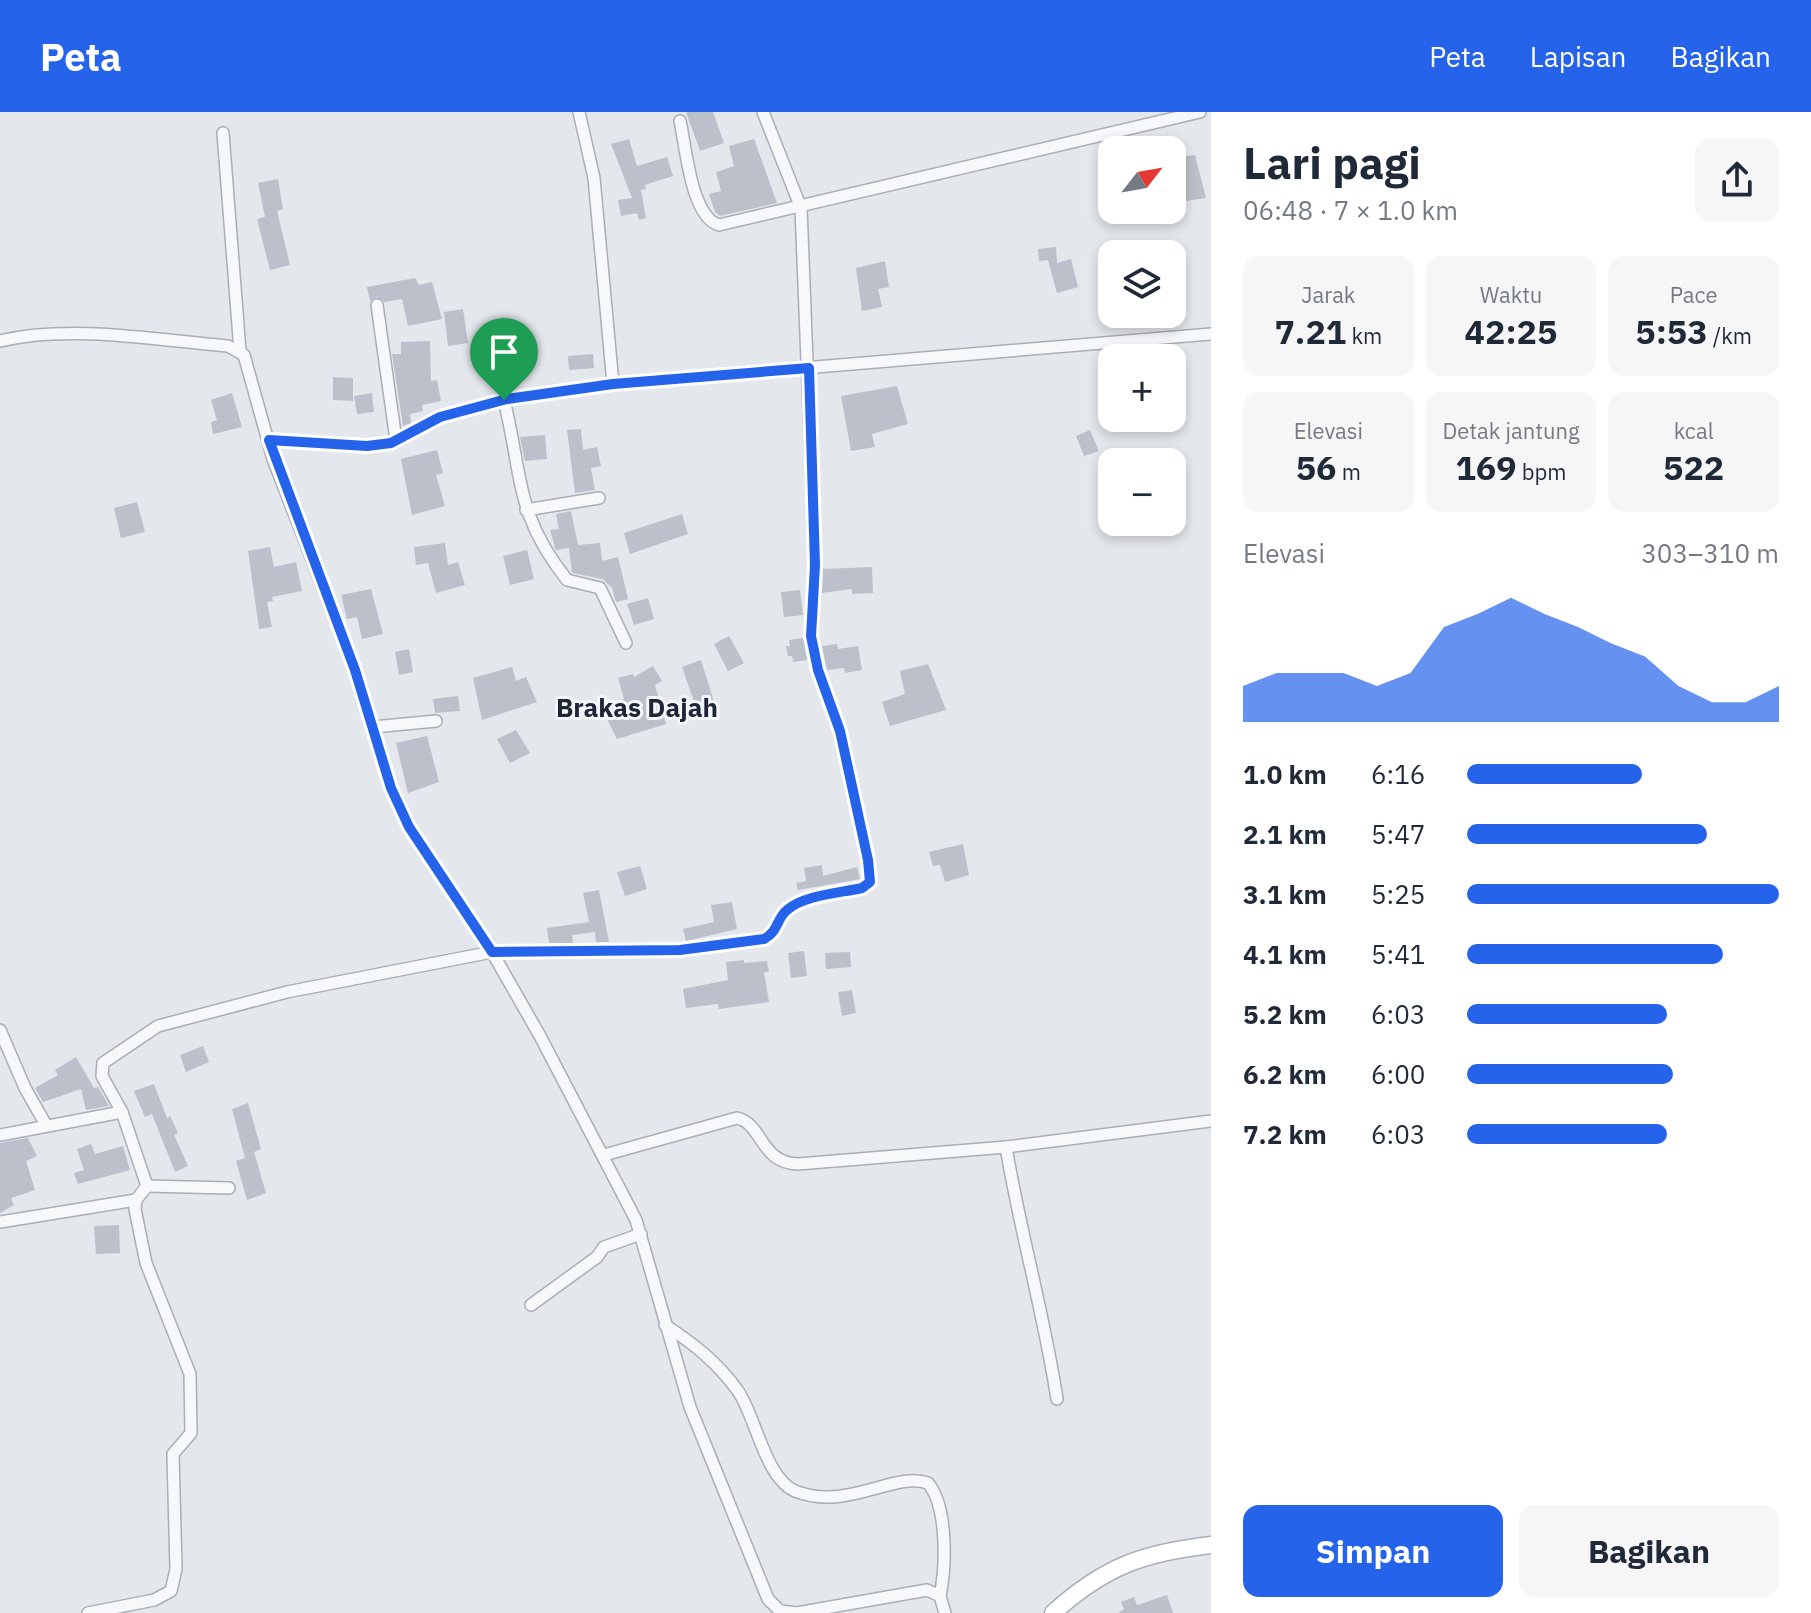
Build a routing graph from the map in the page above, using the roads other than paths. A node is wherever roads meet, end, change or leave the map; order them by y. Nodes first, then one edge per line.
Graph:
1 (579, 112) edge
2 (763, 112) edge
3 (1200, 112) edge
4 (680, 121) dead end
5 (223, 133) dead end
6 (801, 208) junction
7 (377, 305) dead end
8 (1211, 334) edge
9 (0, 341) edge
10 (240, 351) junction
11 (809, 368) junction
12 (613, 384) junction
13 (504, 400) junction
14 (269, 440) junction
15 (396, 440) junction
16 (599, 498) dead end
17 (526, 510) junction
18 (626, 643) dead end
19 (436, 721) dead end
20 (373, 727) junction
21 (492, 952) junction
22 (0, 1030) edge
23 (122, 1112) junction
24 (1211, 1121) edge
25 (46, 1125) junction
26 (0, 1135) edge
27 (1006, 1147) junction
28 (604, 1155) junction
29 (147, 1186) junction
30 (229, 1188) dead end
31 (136, 1200) junction
32 (0, 1222) edge
33 (641, 1234) junction
34 (531, 1305) dead end
35 (665, 1325) junction
36 (1057, 1399) dead end
37 (1211, 1545) edge
38 (940, 1596) junction
39 (88, 1613) edge
40 (945, 1613) edge
41 (1053, 1613) edge

1 - 12 street
2 - 6 street
3 - 6 street
4 - 6 street
5 - 10 street
6 - 11 street
7 - 15 street
8 - 11 street
9 - 10 street
10 - 14 street
11 - 12 street
11 - 21 street
12 - 13 street
13 - 15 street
13 - 17 street
14 - 15 street
14 - 20 street
16 - 17 street
17 - 18 street
19 - 20 street
20 - 21 street
21 - 23 street
21 - 28 street
22 - 25 street
23 - 25 street
23 - 29 street
24 - 27 street
25 - 26 street
27 - 28 street
27 - 36 street
28 - 33 street
29 - 30 street
29 - 31 street
31 - 32 street
31 - 39 street
33 - 34 street
33 - 35 street
35 - 38 street
35 - 38 street
37 - 41 street
38 - 40 street

